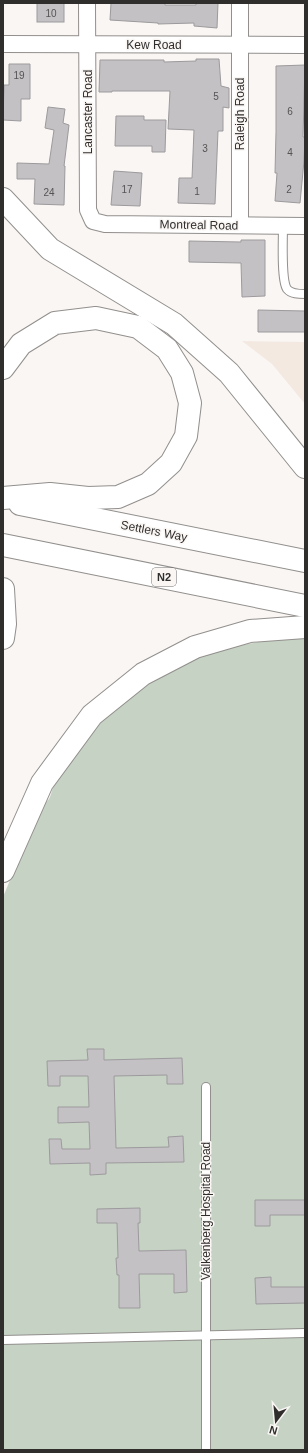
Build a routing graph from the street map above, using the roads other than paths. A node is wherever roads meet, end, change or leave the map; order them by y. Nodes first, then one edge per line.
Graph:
1 (87, 3) edge
2 (240, 3) edge
3 (3, 44) edge
4 (87, 45) junction
5 (240, 45) junction
6 (305, 45) edge
7 (3, 199) edge
8 (93, 221) joint
9 (240, 226) junction
10 (283, 226) junction
11 (305, 226) edge
12 (305, 294) edge
13 (3, 368) edge
14 (305, 467) edge
15 (3, 499) edge
16 (10, 547) edge
17 (305, 561) edge
18 (3, 589) edge
19 (4, 593) edge
20 (305, 606) edge
21 (305, 627) edge
22 (3, 638) edge
23 (3, 871) edge
24 (206, 1087) dead end
25 (305, 1333) edge
26 (206, 1335) junction
27 (3, 1340) edge
28 (206, 1450) edge

1 - 4 street, Lancaster Road
2 - 5 street, Raleigh Road
3 - 4 street, Kew Road
4 - 5 street, Kew Road
4 - 8 street, Lancaster Road
5 - 6 street, Kew Road
5 - 9 street, Raleigh Road
7 - 14 highway
8 - 9 street, Montreal Road
9 - 10 street, Montreal Road
10 - 11 street, Montreal Road
10 - 12 lane
13 - 15 highway
15 - 17 highway, Settlers Way
16 - 20 highway, N2
18 - 19 highway
19 - 22 highway
21 - 23 highway
24 - 26 lane, Valkenberg Hospital Road
25 - 26 lane
26 - 27 lane
26 - 28 lane, Valkenberg Hospital Road

